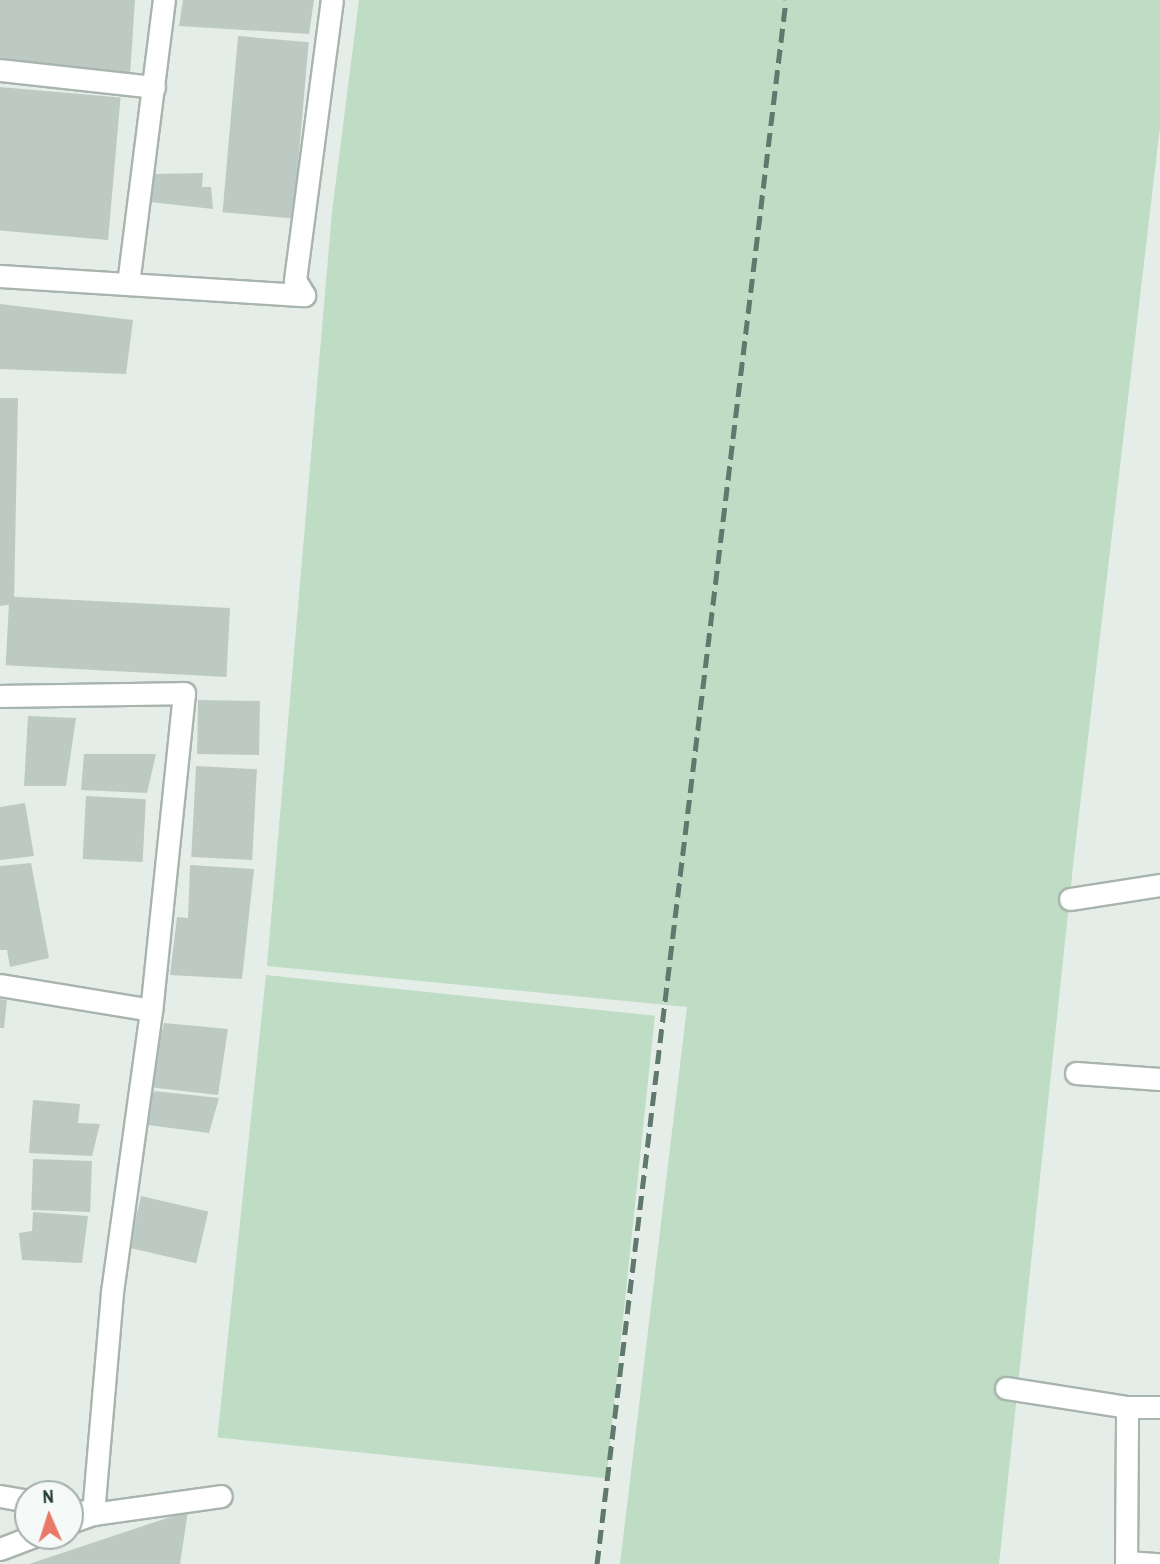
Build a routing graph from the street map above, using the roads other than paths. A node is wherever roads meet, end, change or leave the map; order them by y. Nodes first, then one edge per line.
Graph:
1 (164, 0) edge
2 (332, 0) edge
3 (0, 70) edge
4 (154, 87) junction
5 (0, 276) edge
6 (128, 284) junction
7 (0, 696) edge
8 (1160, 885) edge
9 (1070, 899) dead end
10 (0, 985) edge
11 (151, 1010) junction
12 (1076, 1073) dead end
13 (1160, 1079) edge
14 (1006, 1388) dead end
15 (1127, 1407) junction
16 (1160, 1407) edge
17 (221, 1496) dead end
18 (84, 1512) edge
19 (93, 1514) junction
20 (84, 1517) edge
21 (1126, 1563) edge
22 (1158, 1564) edge

1 - 4 street
2 - 6 street
3 - 4 street
4 - 6 street
5 - 6 street
7 - 11 street
8 - 9 street
10 - 11 street
11 - 19 street
12 - 13 street
14 - 15 street
15 - 16 street
15 - 21 street
17 - 19 street
18 - 19 street
19 - 20 street
21 - 22 street

